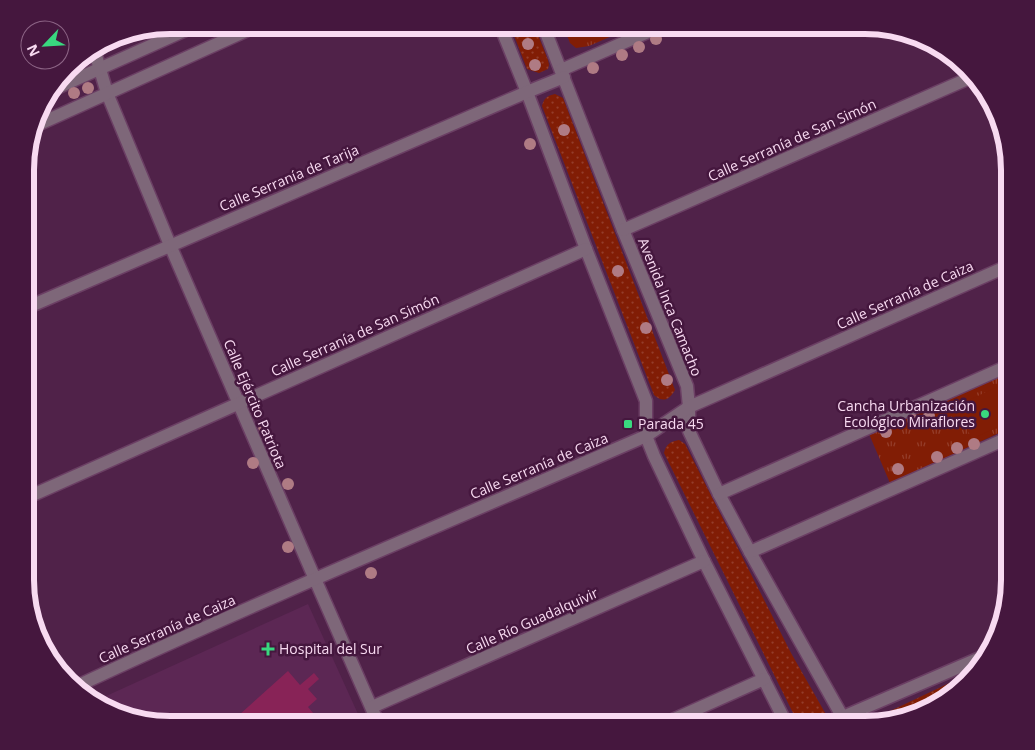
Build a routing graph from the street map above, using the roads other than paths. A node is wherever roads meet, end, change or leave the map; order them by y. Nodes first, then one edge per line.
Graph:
1 (177, 34) edge
2 (239, 34) edge
3 (504, 34) edge
4 (547, 34) edge
5 (645, 34) edge
6 (96, 56) edge
7 (100, 69) junction
8 (562, 73) junction
9 (967, 80) edge
10 (64, 85) edge
11 (527, 92) junction
12 (108, 93) junction
13 (42, 123) edge
14 (624, 230) junction
15 (170, 245) junction
16 (586, 249) junction
17 (1001, 269) edge
18 (34, 304) edge
19 (1001, 369) edge
20 (238, 403) junction
21 (689, 407) junction
22 (646, 436) junction
23 (1001, 441) edge
24 (34, 494) edge
25 (719, 494) junction
26 (750, 552) junction
27 (704, 561) junction
28 (315, 579) junction
29 (974, 661) edge
30 (764, 679) junction
31 (82, 684) edge
32 (372, 708) junction
33 (376, 716) edge
34 (682, 716) edge
35 (782, 716) edge
36 (842, 716) edge
37 (856, 716) edge

1 - 7 street
2 - 12 street
3 - 11 street
4 - 8 street, Avenida Inca Camacho
5 - 8 street, Calle Serranía de Tarija
6 - 7 street
7 - 10 street
7 - 12 street, Calle Ejército Patriota
8 - 11 street, Calle Serranía de Tarija
8 - 14 street, Avenida Inca Camacho
9 - 14 street, Calle Serranía de San Simón
11 - 15 street, Calle Serranía de Tarija
11 - 16 street
12 - 13 street
12 - 15 street, Calle Ejército Patriota
14 - 21 street, Avenida Inca Camacho
15 - 18 street, Calle Serranía de Tarija
15 - 20 street, Calle Ejército Patriota
16 - 20 street, Calle Serranía de San Simón
16 - 22 street
17 - 21 street, Calle Serranía de Caiza
19 - 25 street
20 - 24 street, Calle Serranía de San Simón
20 - 28 street, Calle Ejército Patriota
21 - 22 street, Calle Serranía de Caiza
21 - 25 street, Avenida Inca Camacho
22 - 27 street
22 - 28 street, Calle Serranía de Caiza
23 - 26 street
25 - 26 street, Avenida Inca Camacho
26 - 36 street, Avenida Inca Camacho
27 - 30 street
27 - 32 street, Calle Río Guadalquivir
28 - 31 street, Calle Serranía de Caiza
28 - 32 street, Calle Ejército Patriota
29 - 37 street
30 - 34 street
30 - 35 street
32 - 33 street, Calle Ejército Patriota

